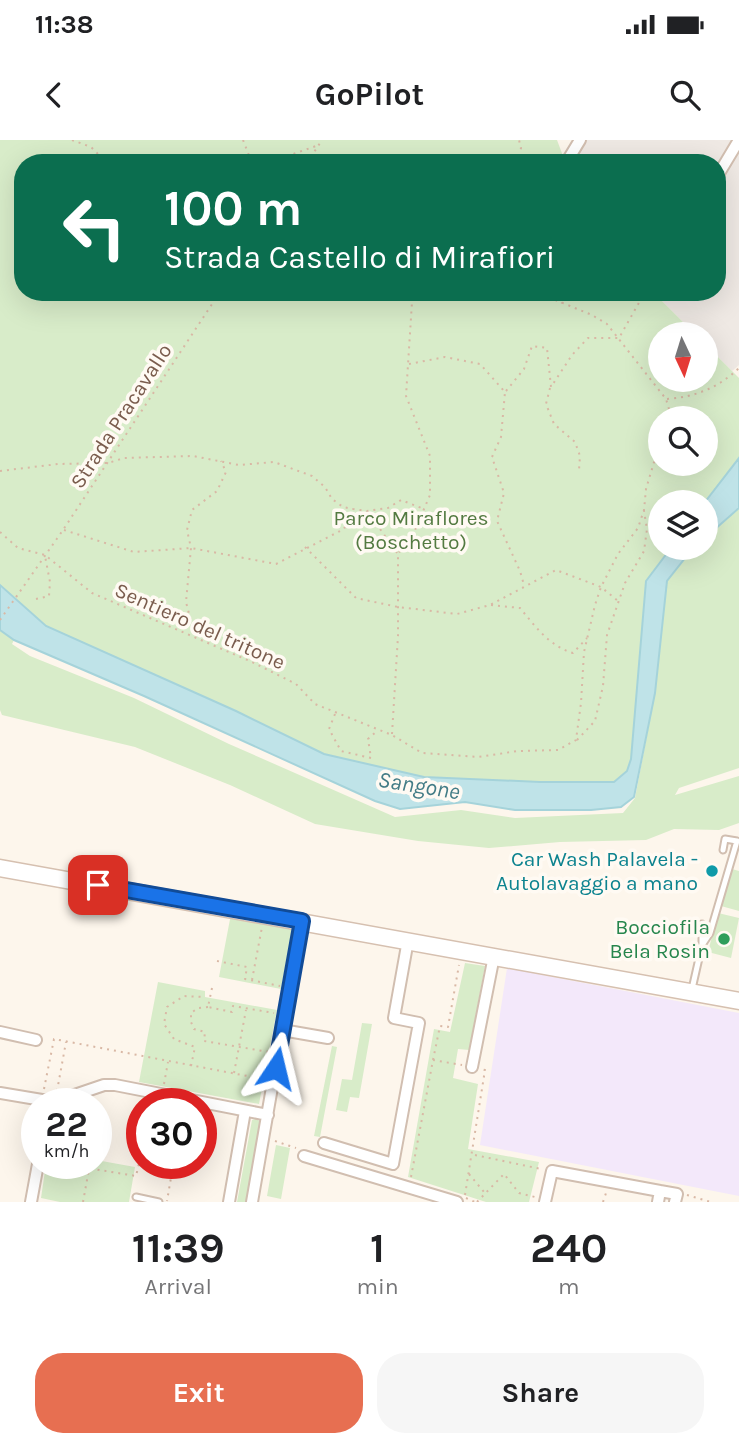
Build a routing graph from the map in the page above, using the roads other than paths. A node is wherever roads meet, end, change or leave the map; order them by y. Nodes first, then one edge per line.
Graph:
1 (739, 140) edge
2 (726, 162) edge
3 (723, 850) dead end
4 (0, 868) edge
5 (302, 921) junction
6 (702, 924) dead end
7 (408, 940) junction
8 (702, 945) junction
9 (494, 956) junction
10 (692, 992) junction
11 (739, 1001) edge
12 (282, 1030) junction
13 (0, 1032) edge
14 (328, 1038) dead end
15 (36, 1040) dead end
16 (472, 1067) road end
17 (98, 1088) edge
18 (0, 1093) edge
19 (21, 1097) edge
20 (245, 1111) junction
21 (268, 1115) junction
22 (324, 1143) dead end
23 (304, 1156) dead end
24 (36, 1179) edge
25 (659, 1196) edge
26 (136, 1197) dead end
27 (676, 1198) edge
28 (461, 1200) edge
29 (32, 1202) edge
30 (159, 1202) edge
31 (229, 1202) edge
32 (252, 1202) edge
33 (545, 1202) edge

1 - 2 street
3 - 8 lane
4 - 5 street
5 - 7 street
5 - 12 street
6 - 8 lane
7 - 9 street
7 - 22 street
8 - 10 lane
9 - 10 street
9 - 16 street
10 - 11 street
12 - 14 street
12 - 21 street
13 - 15 street
17 - 20 street
18 - 19 street
20 - 21 street
20 - 31 street
21 - 32 street
23 - 28 street
24 - 29 street
25 - 27 street
25 - 33 street
26 - 30 lane

